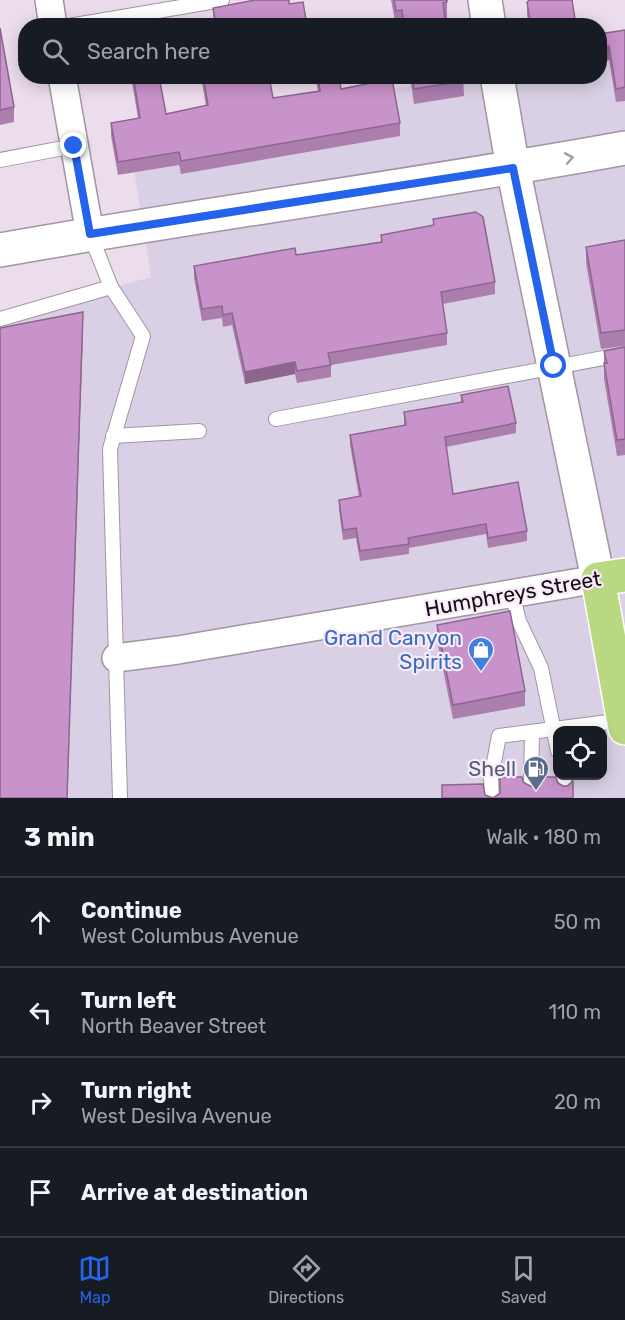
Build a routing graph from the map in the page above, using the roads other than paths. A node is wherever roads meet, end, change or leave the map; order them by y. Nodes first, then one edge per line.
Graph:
1 (49, 0) edge
2 (222, 0) edge
3 (485, 0) edge
4 (52, 18) edge
5 (116, 18) edge
6 (488, 18) edge
7 (63, 84) edge
8 (498, 84) edge
9 (74, 146) junction
10 (625, 148) edge
11 (0, 160) edge
12 (513, 168) junction
13 (90, 234) junction
14 (0, 250) edge
15 (111, 287) junction
16 (0, 319) edge
17 (625, 354) edge
18 (554, 366) junction
19 (276, 419) dead end
20 (199, 431) dead end
21 (113, 436) junction
22 (612, 577) edge
23 (512, 594) junction
24 (116, 658) junction
25 (624, 724) edge
26 (596, 726) edge
27 (553, 729) joint
28 (532, 732) junction
29 (531, 786) edge
30 (120, 798) edge
31 (492, 798) edge

1 - 4 street
2 - 5 lane
3 - 6 street
7 - 9 street
8 - 12 street
9 - 11 lane
9 - 13 street
12 -> 10 street
12 - 13 street
12 - 18 street
13 - 14 street
13 - 15 lane
15 - 16 lane
15 - 21 lane
17 - 18 lane
18 - 19 lane
18 - 22 street
20 - 21 lane
21 - 24 lane
22 - 23 street, Humphreys Street
22 - 25 main road
23 - 24 street, Humphreys Street
23 - 27 lane
24 - 30 lane
25 - 26 lane
27 - 28 lane
28 - 29 lane
28 - 31 lane

